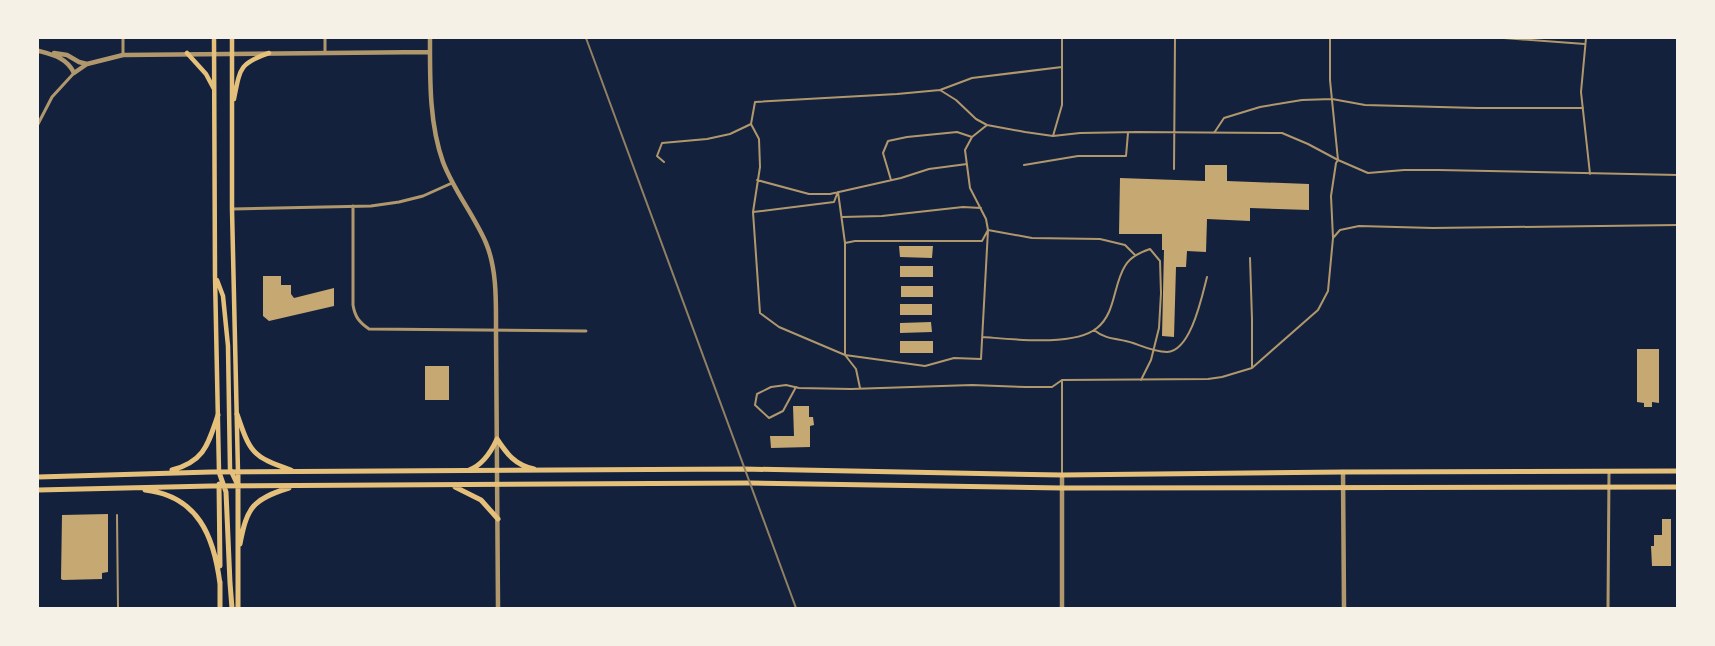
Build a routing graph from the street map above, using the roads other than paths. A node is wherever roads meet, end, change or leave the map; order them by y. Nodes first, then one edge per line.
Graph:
1 (122, 38) edge
2 (214, 38) edge
3 (232, 38) edge
4 (325, 38) edge
5 (430, 38) edge
6 (1062, 38) edge
7 (1175, 38) edge
8 (1330, 38) edge
9 (1504, 38) edge
10 (1586, 38) edge
11 (1586, 44) junction
12 (38, 51) edge
13 (430, 52) junction
14 (270, 53) junction
15 (325, 53) junction
16 (187, 54) junction
17 (214, 54) junction
18 (232, 54) junction
19 (123, 55) junction
20 (87, 64) junction
21 (1062, 67) junction
22 (74, 73) junction
23 (214, 90) junction
24 (940, 90) junction
25 (1332, 99) junction
26 (1583, 108) junction
27 (232, 110) junction
28 (38, 124) edge
29 (751, 124) junction
30 (987, 125) junction
31 (1128, 132) junction
32 (1174, 133) junction
33 (1214, 133) junction
34 (1053, 136) junction
35 (972, 137) junction
36 (1338, 160) junction
37 (664, 162) dead end
38 (967, 164) junction
39 (1024, 165) dead end
40 (1174, 169) dead end
41 (1590, 174) junction
42 (1678, 175) edge
43 (757, 180) junction
44 (890, 180) junction
45 (452, 183) junction
46 (838, 192) junction
47 (354, 206) junction
48 (981, 208) junction
49 (232, 210) junction
50 (754, 212) junction
51 (842, 218) junction
52 (1678, 224) edge
53 (988, 230) junction
54 (1333, 238) junction
55 (846, 243) junction
56 (1135, 255) junction
57 (1250, 258) dead end
58 (215, 276) junction
59 (1207, 277) dead end
60 (496, 330) junction
61 (1094, 330) junction
62 (586, 331) dead end
63 (982, 337) junction
64 (1154, 350) junction
65 (845, 355) junction
66 (1252, 368) junction
67 (1062, 380) junction
68 (1141, 380) junction
69 (796, 387) junction
70 (860, 388) junction
71 (237, 414) junction
72 (218, 415) junction
73 (497, 439) junction
74 (464, 471) junction
75 (497, 471) junction
76 (547, 471) junction
77 (1609, 471) junction
78 (1678, 471) edge
79 (219, 472) junction
80 (231, 472) junction
81 (238, 472) junction
82 (296, 472) junction
83 (1343, 472) junction
84 (165, 473) junction
85 (1062, 475) junction
86 (38, 477) edge
87 (497, 485) junction
88 (222, 486) junction
89 (238, 486) junction
90 (296, 486) junction
91 (453, 486) junction
92 (1678, 486) edge
93 (118, 487) junction
94 (1344, 487) junction
95 (1609, 487) junction
96 (1062, 488) junction
97 (38, 490) edge
98 (116, 515) dead end
99 (498, 519) junction
100 (238, 557) junction
101 (220, 584) junction
102 (118, 608) edge
103 (220, 608) edge
104 (232, 608) edge
105 (238, 608) edge
106 (498, 608) edge
107 (1062, 608) edge
108 (1344, 608) edge
109 (1608, 608) edge

1 - 19 street
2 - 17 main road
3 - 18 main road
4 - 15 street
5 - 13 street
6 - 21 lane
7 - 32 lane
8 - 25 lane
9 - 11 lane
10 - 11 lane
11 - 26 lane
12 - 20 street
12 - 22 street
13 - 15 street
13 - 45 street
14 - 15 street
14 - 18 street
14 - 27 main road
16 - 17 street
16 - 19 street
16 - 23 main road
17 - 18 street
17 - 23 main road
18 - 27 main road
19 - 20 street
20 - 22 street
21 - 24 lane
21 - 34 lane
22 - 28 street
23 - 58 main road
24 - 29 lane
24 - 30 lane
25 - 26 lane
25 - 33 lane
25 - 36 lane
26 - 41 lane
27 - 49 main road
29 - 37 lane
29 - 43 lane
30 - 34 lane
30 - 35 lane
31 - 32 lane
31 - 34 lane
31 - 39 lane
32 - 33 lane
32 - 40 lane
33 - 36 lane
35 - 38 lane
35 - 44 lane
36 - 41 lane
36 - 54 lane
38 - 44 lane
38 - 48 lane
41 - 42 lane
43 - 46 lane
43 - 50 lane
44 - 46 lane
45 - 47 street
45 - 60 street
46 - 50 lane
46 - 51 lane
47 - 49 street
47 - 60 street
48 - 51 lane
48 - 53 lane
49 - 71 main road
50 - 65 lane
51 - 55 lane
52 - 54 lane
53 - 55 lane
53 - 56 lane
53 - 63 lane
54 - 66 lane
55 - 65 lane
56 - 61 lane
56 - 64 lane
57 - 66 lane
58 - 72 main road
58 - 80 main road
59 - 64 lane
60 - 62 street
60 - 73 street
61 - 63 lane
61 - 64 lane
63 - 65 lane
64 - 68 lane
65 - 70 lane
66 - 68 lane
67 - 68 lane
67 - 70 lane
67 - 85 lane
69 - 69 lane
69 - 70 lane
71 - 81 main road
71 - 82 main road
72 - 79 main road
72 - 84 main road
73 - 74 main road
73 - 75 street
73 - 76 main road
74 - 75 main road
74 - 82 main road
75 - 76 main road
75 - 87 street
76 - 85 main road
77 - 78 main road
77 - 83 main road
77 - 95 street
79 - 80 main road
79 - 84 main road
79 - 88 main road
80 - 81 main road
80 - 89 main road
81 - 82 main road
81 - 89 main road
83 - 85 main road
83 - 94 street
84 - 86 main road
85 - 96 street
87 - 91 main road
87 - 96 main road
87 - 99 street
88 - 89 main road
88 - 93 main road
88 - 101 main road
88 - 104 main road
89 - 90 main road
89 - 100 main road
90 - 91 main road
90 - 100 main road
91 - 99 main road
92 - 95 main road
93 - 97 main road
93 - 101 main road
94 - 95 main road
94 - 96 main road
94 - 108 street
95 - 109 street
96 - 107 street
98 - 102 lane
99 - 106 street
100 - 105 main road
101 - 103 main road

